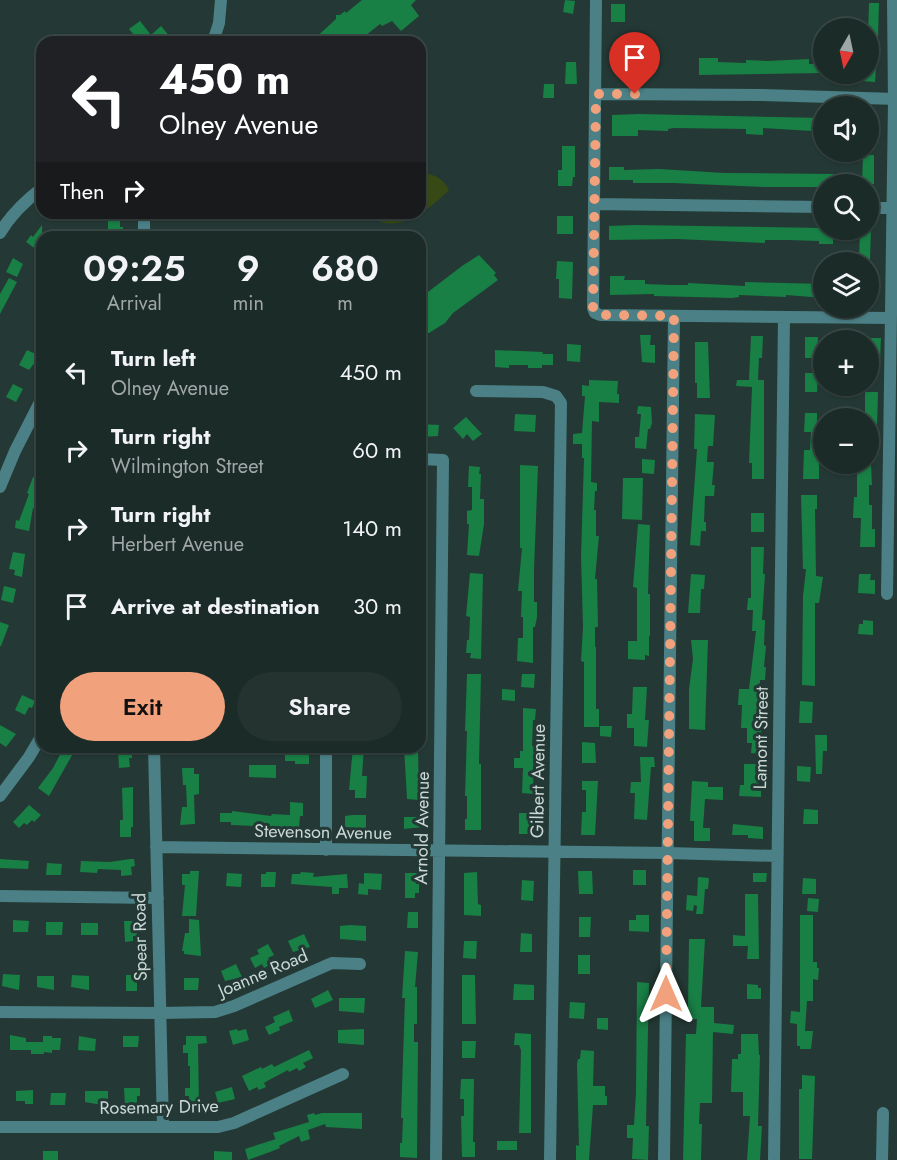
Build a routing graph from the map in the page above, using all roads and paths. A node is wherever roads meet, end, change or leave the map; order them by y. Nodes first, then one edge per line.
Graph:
1 (221, 0) edge
2 (596, 0) edge
3 (893, 0) edge
4 (215, 36) edge
5 (596, 94) junction
6 (895, 99) edge
7 (36, 193) edge
8 (594, 204) junction
9 (813, 207) edge
10 (879, 208) edge
11 (892, 208) junction
12 (0, 233) edge
13 (674, 316) junction
14 (784, 317) junction
15 (891, 318) junction
16 (476, 391) dead end
17 (36, 410) edge
18 (426, 459) edge
19 (0, 487) edge
20 (887, 594) dead end
21 (36, 744) edge
22 (154, 753) edge
23 (326, 753) edge
24 (0, 796) edge
25 (156, 847) junction
26 (326, 850) junction
27 (440, 851) junction
28 (555, 852) junction
29 (668, 853) junction
30 (777, 856) junction
31 (0, 896) edge
32 (158, 898) junction
33 (360, 964) dead end
34 (0, 1012) edge
35 (159, 1013) junction
36 (343, 1074) dead end
37 (883, 1113) dead end
38 (0, 1127) edge
39 (163, 1127) junction
40 (436, 1160) edge
41 (550, 1160) edge
42 (664, 1160) edge
43 (774, 1160) edge
44 (882, 1160) edge

1 - 4 street
2 - 5 street
3 - 6 street
5 - 6 street
5 - 8 street
6 - 11 street
7 - 12 street
8 - 9 street
8 - 13 street
10 - 11 street
11 - 15 street
13 - 14 street
13 - 29 street
14 - 15 street
14 - 30 street, Lamont Street
15 - 20 street
16 - 28 street, Gilbert Avenue
17 - 19 street
18 - 27 street, Arnold Avenue
21 - 24 street
22 - 25 street, Spear Road
23 - 26 street
25 - 26 street, Stevenson Avenue
25 - 32 street, Spear Road
26 - 27 street, Stevenson Avenue
27 - 28 street, Stevenson Avenue
27 - 40 street, Arnold Avenue
28 - 29 street, Stevenson Avenue
28 - 41 street, Gilbert Avenue
29 - 30 street, Stevenson Avenue
29 - 42 street
30 - 43 street, Lamont Street
31 - 32 street
32 - 35 street, Spear Road
33 - 35 street, Joanne Road
34 - 35 street, Joanne Road
35 - 39 street, Spear Road
36 - 39 street, Rosemary Drive
37 - 44 street
38 - 39 street, Rosemary Drive

